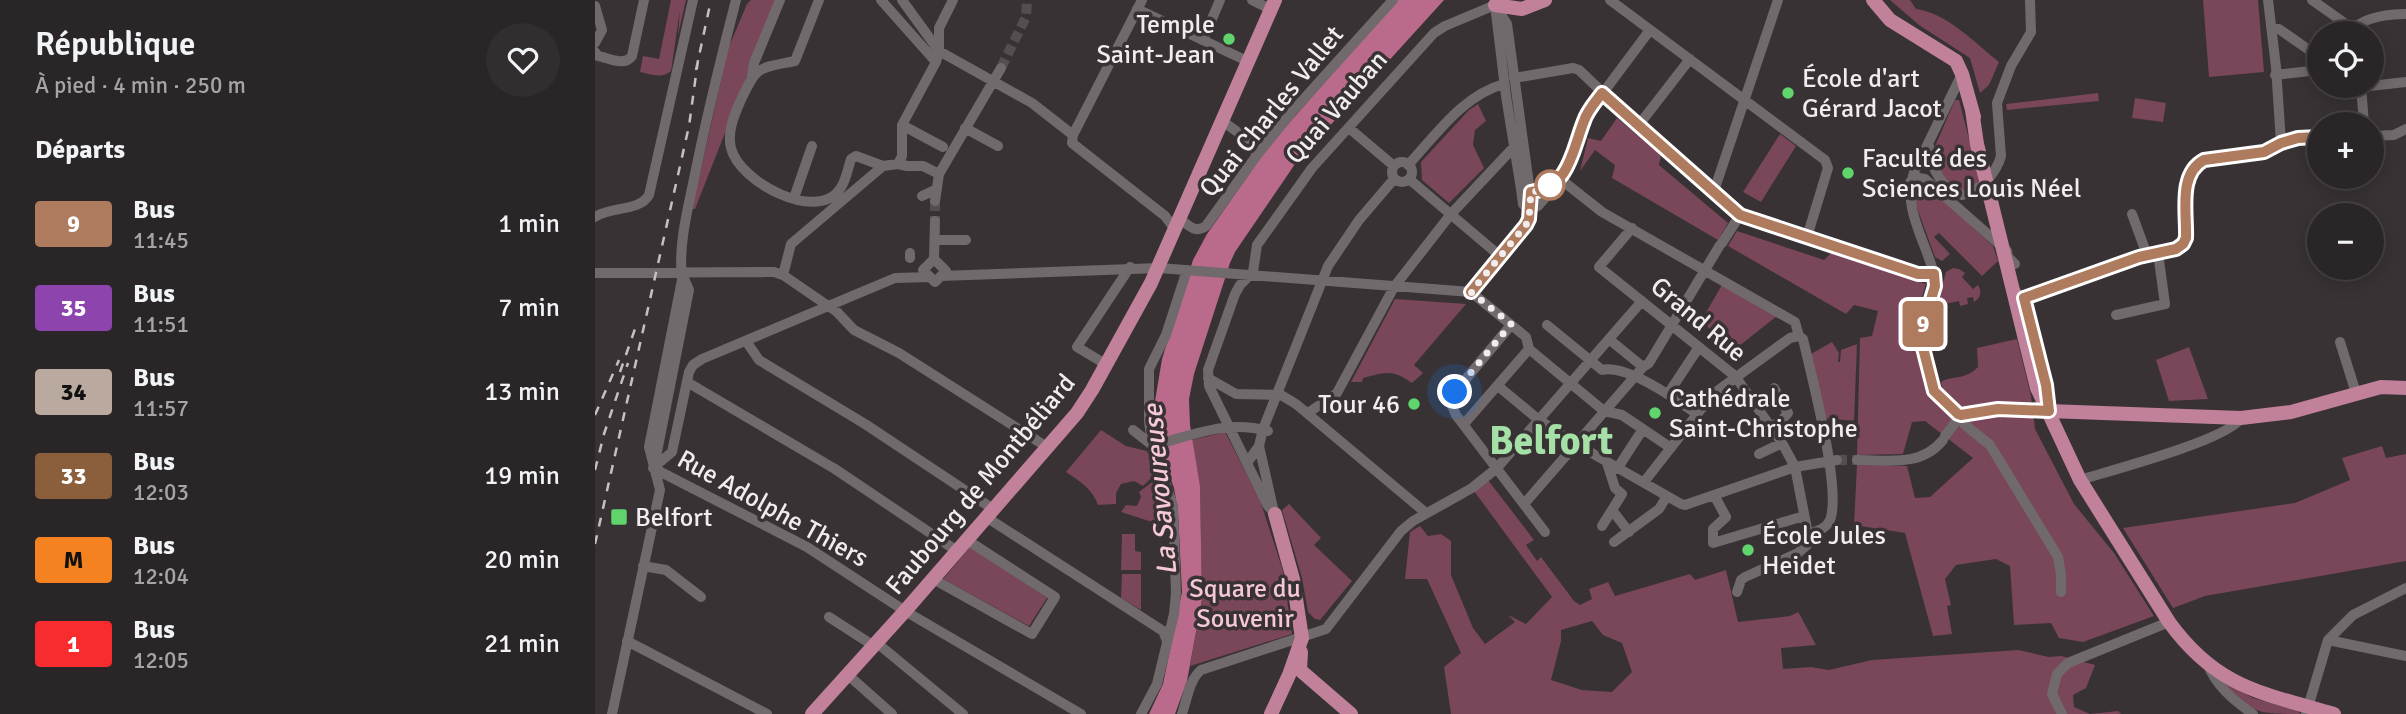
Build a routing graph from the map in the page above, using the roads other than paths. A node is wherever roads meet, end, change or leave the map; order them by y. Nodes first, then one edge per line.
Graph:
1 (644, 0) edge
2 (692, 0) edge
3 (736, 0) edge
4 (744, 0) edge
5 (780, 0) edge
6 (819, 0) edge
7 (881, 0) edge
8 (953, 0) edge
9 (1220, 0) edge
10 (1252, 0) edge
11 (1393, 0) edge
12 (1545, 0) edge
13 (1609, 0) edge
14 (1778, 0) edge
15 (1873, 0) edge
16 (2030, 0) edge
17 (2268, 0) edge
18 (2312, 0) edge
19 (1497, 1) edge
20 (905, 3) edge
21 (1139, 3) edge
22 (1272, 5) edge
23 (595, 6) edge
24 (2406, 14) edge
25 (2340, 21) edge
26 (2363, 21) edge
27 (2271, 27) junction
28 (1650, 30) junction
29 (1203, 40) junction
30 (595, 43) edge
31 (2307, 49) edge
32 (595, 52) edge
33 (723, 55) junction
34 (937, 56) junction
35 (1690, 59) junction
36 (1247, 61) junction
37 (1001, 68) tunnel mouth
38 (2307, 71) edge
39 (1962, 74) junction
40 (2275, 75) junction
41 (752, 76) junction
42 (993, 80) junction
43 (1509, 81) junction
44 (2406, 82) edge
45 (2384, 84) edge
46 (1602, 93) junction
47 (1744, 99) junction
48 (1221, 120) junction
49 (902, 125) junction
50 (1638, 126) junction
51 (965, 128) junction
52 (1349, 128) junction
53 (2406, 129) edge
54 (2384, 135) edge
55 (2307, 138) edge
56 (1072, 139) junction
57 (1929, 143) junction
58 (2281, 143) junction
59 (812, 146) dead end
60 (998, 146) dead end
61 (943, 147) dead end
62 (1514, 147) junction
63 (1258, 155) junction
64 (898, 163) junction
65 (1408, 165) junction
66 (883, 166) junction
67 (1394, 166) junction
68 (939, 174) junction
69 (1989, 176) junction
70 (1559, 178) junction
71 (1394, 179) junction
72 (1409, 179) junction
73 (1910, 183) junction
74 (937, 189) junction
75 (1714, 191) junction
76 (1531, 192) junction
77 (922, 196) dead end
78 (795, 198) junction
79 (935, 201) tunnel mouth
80 (1529, 211) junction
81 (1451, 214) junction
82 (2132, 214) dead end
83 (1740, 215) junction
84 (595, 217) edge
85 (935, 221) tunnel mouth
86 (1177, 223) junction
87 (1632, 228) junction
88 (1807, 237) junction
89 (935, 240) junction
90 (966, 240) dead end
91 (2002, 247) junction
92 (2153, 254) junction
93 (1500, 256) junction
94 (934, 259) junction
95 (2015, 264) junction
96 (1130, 267) junction
97 (1159, 268) junction
98 (1187, 270) junction
99 (1706, 270) junction
100 (681, 271) junction
101 (595, 273) edge
102 (1934, 274) junction
103 (783, 275) junction
104 (1249, 275) junction
105 (935, 276) junction
106 (1321, 281) junction
107 (2011, 286) junction
108 (1394, 287) junction
109 (1471, 292) junction
110 (2024, 298) junction
111 (1642, 301) junction
112 (828, 306) junction
113 (2116, 315) dead end
114 (1511, 324) junction
115 (1547, 325) dead end
116 (1671, 325) junction
117 (1799, 336) junction
118 (1610, 340) junction
119 (746, 341) junction
120 (2340, 342) dead end
121 (1699, 347) junction
122 (1529, 349) junction
123 (1590, 360) junction
124 (1107, 365) junction
125 (1642, 375) junction
126 (1735, 376) junction
127 (1208, 378) junction
128 (687, 382) junction
129 (1570, 384) junction
130 (2404, 384) edge
131 (1498, 386) junction
132 (1774, 387) dead end
133 (2355, 393) junction
134 (1668, 394) junction
135 (1276, 396) junction
136 (1604, 411) junction
137 (2049, 411) junction
138 (1308, 413) junction
139 (1697, 414) junction
140 (1958, 418) junction
141 (2241, 418) junction
142 (1539, 420) junction
143 (1464, 424) junction
144 (1229, 426) junction
145 (1771, 427) junction
146 (1643, 429) junction
147 (1133, 430) dead end
148 (1265, 430) junction
149 (1782, 443) junction
150 (1576, 444) junction
151 (1155, 445) junction
152 (1259, 446) junction
153 (1047, 447) junction
154 (1671, 448) junction
155 (1759, 454) dead end
156 (1832, 460) junction
157 (1857, 460) tunnel mouth
158 (1248, 463) junction
159 (1612, 466) junction
160 (1795, 467) junction
161 (653, 468) junction
162 (1497, 468) junction
163 (2080, 480) junction
164 (1641, 481) junction
165 (1714, 495) junction
166 (1667, 496) junction
167 (1524, 504) junction
168 (1612, 510) junction
169 (990, 513) junction
170 (1426, 513) junction
171 (1275, 514) junction
172 (1799, 517) junction
173 (1602, 526) dead end
174 (1545, 532) dead end
175 (1629, 532) junction
176 (1808, 534) junction
177 (1614, 542) dead end
178 (962, 545) junction
179 (643, 566) junction
180 (933, 579) junction
181 (2406, 588) edge
182 (1737, 592) dead end
183 (2061, 592) dead end
184 (701, 597) dead end
185 (905, 611) junction
186 (829, 617) dead end
187 (2169, 622) junction
188 (2341, 625) junction
189 (1165, 636) junction
190 (2328, 640) junction
191 (628, 641) junction
192 (1301, 641) junction
193 (875, 644) junction
194 (2347, 644) junction
195 (2406, 656) edge
196 (2207, 663) junction
197 (848, 675) junction
198 (1289, 675) junction
199 (1310, 681) junction
200 (1062, 703) junction
201 (2307, 710) edge
202 (612, 714) edge
203 (767, 714) edge
204 (812, 714) edge
205 (892, 714) edge
206 (963, 714) edge
207 (1055, 714) edge
208 (1081, 714) edge
209 (1141, 714) edge
210 (1182, 714) edge
211 (1271, 714) edge
212 (1351, 714) edge
213 (2062, 714) edge
214 (2252, 714) edge
215 (2334, 714) edge

1 - 32 street
2 - 84 street
3 - 33 street
4 - 33 street
5 - 41 street
6 - 41 street
7 - 34 street
8 - 34 street
9 - 29 street
10 - 22 street
11 - 63 street, Quai Charles Vallet
12 - 19 main road, Quai Vauban
13 - 28 street
14 - 47 street
15 - 39 main road
16 - 69 street
17 - 27 street
18 - 25 street
19 - 43 street
19 - 52 street, Quai Vauban
20 - 34 street
21 - 29 street
21 - 56 street
22 - 36 main road, Faubourg de Montbéliard
23 - 30 street
24 - 26 street
27 - 31 street
27 - 40 street
28 - 35 street
28 - 46 street
29 - 36 street
33 - 100 street
34 - 42 street
34 - 49 street
35 - 47 street
35 - 50 street
36 - 48 main road, Faubourg de Montbéliard
37 - 42 street
38 - 40 street
39 - 57 street
39 - 69 main road
40 - 58 street
41 - 78 street
42 - 51 street
42 - 56 street
43 - 46 street
43 - 62 street
43 - 65 street
43 - 76 street
44 - 45 street
46 - 50 street
46 - 70 street
47 - 75 street
47 - 88 street
48 - 63 street
48 - 86 main road, Faubourg de Montbéliard
49 - 61 street
49 - 64 street
50 - 75 street
51 - 60 street
51 - 68 street
52 - 67 street
52 - 104 street, Quai Vauban
53 - 54 street
55 - 58 street
56 - 86 street
57 - 69 street
57 - 73 street
58 - 92 street
59 - 78 street
62 - 80 street
62 - 81 street
63 - 86 street, Quai Charles Vallet
64 - 66 street
64 - 68 street
65 - 67 street
65 - 72 street
66 - 78 street
66 - 103 street
67 - 71 street
68 - 74 street
69 - 91 main road
69 - 95 main road
70 - 76 street
70 - 80 street
70 - 87 street
71 - 72 street
71 - 106 street
72 - 81 street
73 - 91 street
73 - 102 street
74 - 77 street
74 - 79 street
75 - 83 street
76 - 80 street
80 - 93 street
81 - 93 street
81 - 108 street
82 - 92 street
83 - 88 street
83 - 99 street
85 - 89 street
86 - 97 main road, Faubourg de Montbéliard
87 - 99 street
87 - 111 street, Grand Rue
88 - 102 street
89 - 90 street
89 - 94 street
91 - 95 street
91 - 107 main road
92 - 110 street
92 - 113 street
93 - 109 street
94 - 105 street
94 - 105 street
95 - 110 main road
96 - 97 street
96 - 105 street
96 - 124 street
97 - 98 street
97 - 124 main road, Faubourg de Montbéliard
98 - 104 street
98 - 151 street
99 - 116 street
99 - 117 street
100 - 101 street
100 - 103 street
100 - 161 street
102 - 140 street
103 - 112 street
104 - 106 street
104 - 127 street, Quai Vauban
105 - 112 street
106 - 108 street
106 - 135 street
107 - 110 street
107 - 137 main road
108 - 109 street
108 - 138 street
109 - 114 street
110 - 137 main road
111 - 116 street, Grand Rue
111 - 118 street
112 - 119 street
112 - 153 street
114 - 122 street
114 - 143 street
115 - 123 street
116 - 121 street, Grand Rue
116 - 125 street
117 - 126 street
117 - 156 street
118 - 123 street
118 - 125 street
119 - 128 street
119 - 169 street
120 - 133 street
121 - 126 street, Grand Rue
121 - 134 street
122 - 129 street
122 - 131 street
123 - 125 street
123 - 129 street
124 - 153 main road, Faubourg de Montbéliard
125 - 134 street
125 - 136 street
126 - 139 street
126 - 145 street, Grand Rue
127 - 135 street
127 - 144 street
128 - 161 street
128 - 178 street
129 - 136 street
129 - 142 street
130 - 133 main road
131 - 142 street
131 - 143 street
132 - 145 street
133 - 141 main road
134 - 139 street
135 - 138 street
135 - 148 street
136 - 146 street
136 - 150 street
137 - 140 street
137 - 141 main road
137 - 163 main road
138 - 170 street
139 - 154 street
140 - 157 street
140 - 183 street
141 - 163 street
142 - 150 street
142 - 162 street
143 - 162 street
144 - 148 street
144 - 151 street
144 - 158 street
145 - 149 street, Grand Rue
146 - 154 street
146 - 159 street
147 - 151 street
148 - 152 street
149 - 155 street
149 - 160 street, Grand Rue
150 - 159 street
150 - 167 street
151 - 189 street
152 - 158 street
152 - 171 street
153 - 169 main road, Faubourg de Montbéliard
154 - 164 street
156 - 160 street
156 - 176 street
158 - 171 street
159 - 164 street
159 - 168 street
160 - 165 street
160 - 172 street, Grand Rue
161 - 179 street
161 - 185 street, Rue Adolphe Thiers
162 - 167 street
162 - 170 street
163 - 187 main road
164 - 166 street
165 - 166 street
165 - 172 street
166 - 175 street
167 - 174 street
168 - 173 street
168 - 175 street
169 - 178 main road, Faubourg de Montbéliard
169 - 189 street
170 - 192 street
171 - 192 main road
172 - 176 street, Grand Rue
175 - 177 street
176 - 182 street
178 - 180 main road, Faubourg de Montbéliard
178 - 180 street
179 - 184 street
179 - 191 street
180 - 185 main road, Faubourg de Montbéliard
181 - 188 street
185 - 193 main road, Faubourg de Montbéliard
185 - 200 street, Rue Adolphe Thiers
186 - 193 street
187 - 196 main road
187 - 213 street
188 - 190 street
188 - 194 street
189 - 209 street
190 - 194 street
190 - 201 street
191 - 202 street
191 - 203 street
192 - 198 main road
192 - 199 main road
192 - 210 street
193 - 197 main road, Faubourg de Montbéliard
193 - 206 street
194 - 195 street
196 - 201 main road
196 - 214 street
197 - 204 main road, Faubourg de Montbéliard
197 - 205 street
198 - 199 street
198 - 211 main road
199 - 212 main road
200 - 207 street
200 - 208 street, Rue Adolphe Thiers
201 - 215 main road

